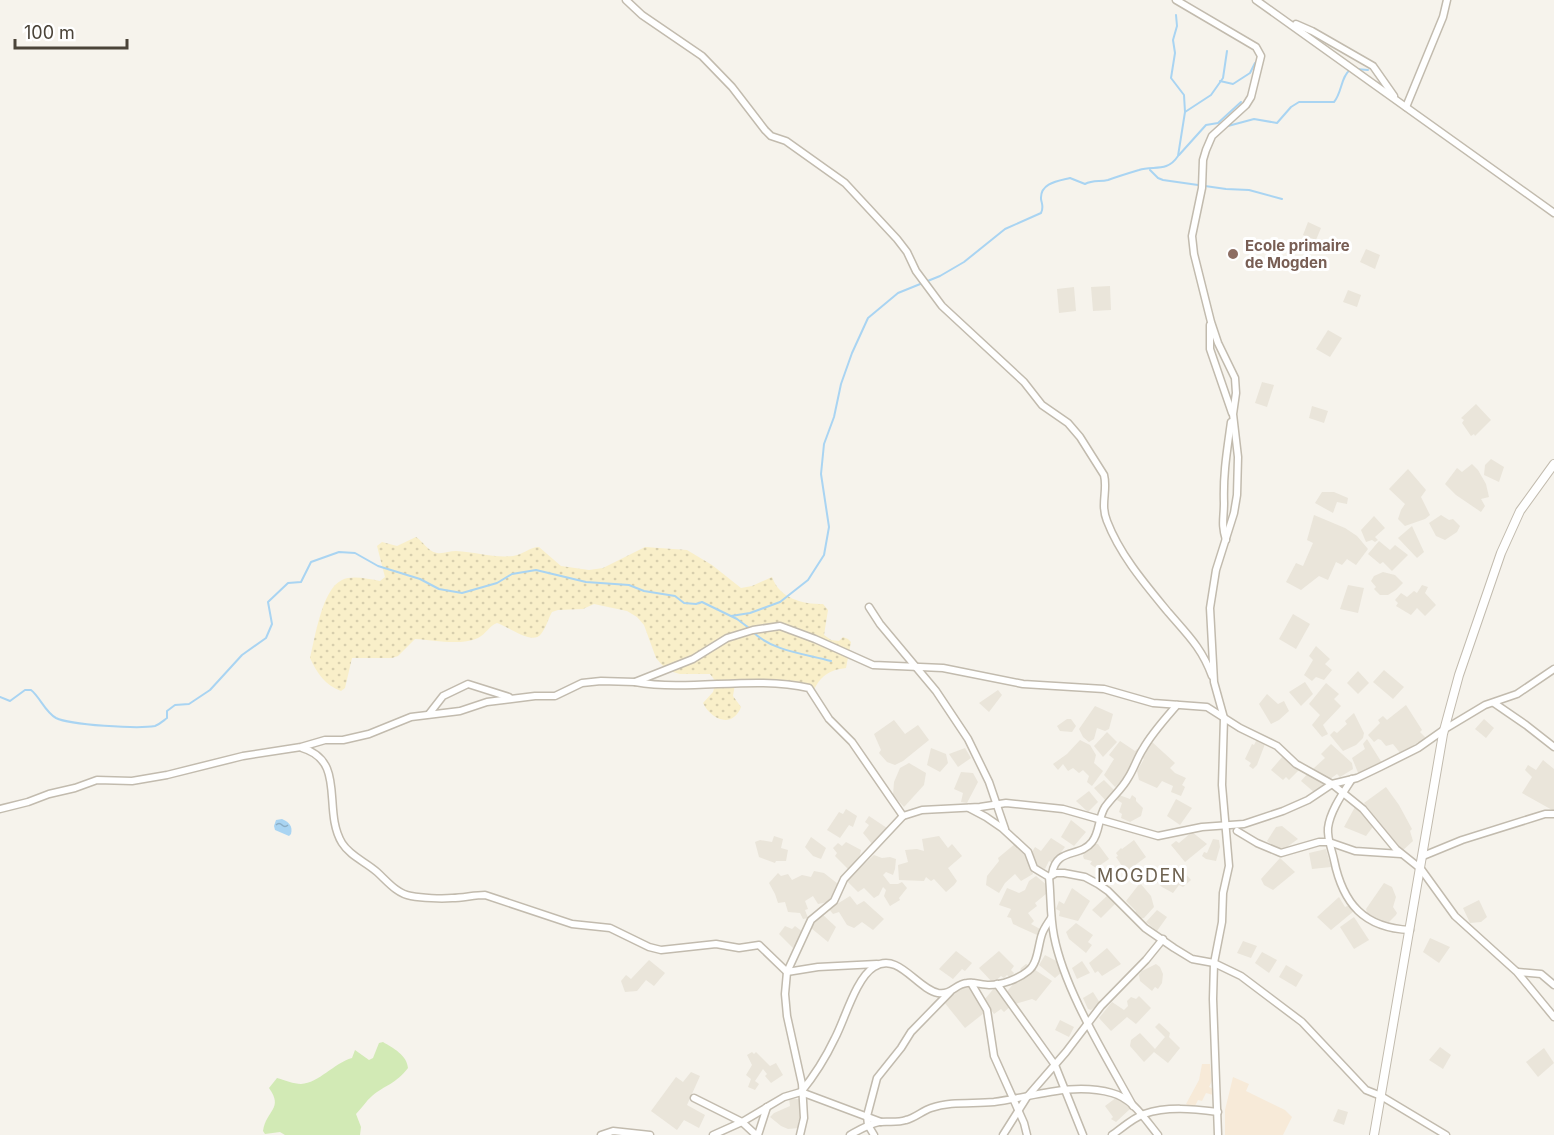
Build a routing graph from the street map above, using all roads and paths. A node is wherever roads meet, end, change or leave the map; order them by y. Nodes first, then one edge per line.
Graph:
1 (626, 0) edge
2 (1176, 0) edge
3 (1256, 0) edge
4 (1447, 0) edge
5 (1281, 17) junction
6 (1398, 101) junction
7 (1406, 107) junction
8 (1554, 213) edge
9 (1211, 322) junction
10 (1233, 414) junction
11 (1554, 464) edge
12 (1226, 540) junction
13 (869, 607) dead end
14 (915, 667) junction
15 (1554, 669) edge
16 (635, 682) junction
17 (1214, 682) junction
18 (513, 698) junction
19 (1494, 703) junction
20 (1177, 705) junction
21 (429, 714) junction
22 (1224, 718) junction
23 (1445, 729) junction
24 (301, 747) junction
25 (1554, 747) edge
26 (1352, 779) junction
27 (1332, 784) junction
28 (1343, 793) junction
29 (995, 805) junction
30 (969, 808) junction
31 (0, 809) edge
32 (1554, 814) edge
33 (903, 816) junction
34 (1100, 819) junction
35 (1225, 824) junction
36 (1244, 824) junction
37 (1237, 831) junction
38 (1006, 832) junction
39 (1329, 842) junction
40 (1228, 844) junction
41 (1402, 854) junction
42 (1423, 856) junction
43 (1421, 869) junction
44 (1050, 875) junction
45 (1052, 918) junction
46 (1410, 930) junction
47 (1163, 939) junction
48 (1214, 963) junction
49 (877, 964) junction
50 (787, 972) junction
51 (1517, 972) junction
52 (971, 983) junction
53 (997, 984) junction
54 (1554, 985) edge
55 (951, 992) junction
56 (1554, 1017) edge
57 (1088, 1022) junction
58 (1055, 1065) junction
59 (1065, 1089) junction
60 (801, 1092) junction
61 (1381, 1096) junction
62 (1026, 1097) junction
63 (694, 1098) dead end
64 (1013, 1100) junction
65 (1133, 1106) junction
66 (768, 1107) junction
67 (1018, 1110) junction
68 (1218, 1112) junction
69 (1142, 1115) junction
70 (867, 1116) junction
71 (742, 1122) junction
72 (881, 1122) junction
73 (868, 1125) junction
74 (601, 1135) edge
75 (650, 1135) edge
76 (713, 1135) edge
77 (757, 1135) edge
78 (800, 1135) edge
79 (850, 1135) edge
80 (874, 1135) edge
81 (1003, 1135) edge
82 (1027, 1135) edge
83 (1083, 1135) edge
84 (1112, 1135) edge
85 (1158, 1135) edge
86 (1218, 1135) edge
87 (1374, 1135) edge
88 (1446, 1135) edge

1 - 17 street
2 - 9 street
3 - 5 street
4 - 7 street
5 - 6 street
5 - 6 street
6 - 7 street
7 - 8 street
9 - 10 street
9 - 10 street
10 - 12 street
10 - 12 street
11 - 23 street
12 - 17 street
13 - 14 street
14 - 16 street
14 - 20 street
14 - 29 street
15 - 19 street
16 - 18 street
16 - 33 street
17 - 22 street
18 - 21 street
18 - 21 street
19 - 23 street
19 - 25 street
20 - 22 street
20 - 34 street
21 - 24 street
22 - 27 street
22 - 35 street
23 - 26 street
23 - 42 street
24 - 31 street
24 - 50 street
26 - 27 street
26 - 28 street
27 - 28 street
27 - 36 street
28 - 39 street
28 - 41 street
29 - 30 street
29 - 34 street
29 - 38 street
30 - 33 street
30 - 38 street
32 - 42 street
33 - 50 street
34 - 35 street
34 - 44 street
35 - 36 street
35 - 40 street
36 - 37 street
37 - 39 street
37 - 40 street
38 - 44 street
39 - 41 street
39 - 46 street
40 - 48 street
41 - 43 street
42 - 43 street
43 - 46 street
43 - 51 street
44 - 45 street
44 - 47 street
45 - 53 street
45 - 57 street
46 - 61 street
47 - 48 street
47 - 57 street
48 - 61 street
48 - 68 street
49 - 50 street
49 - 55 street
49 - 60 street
50 - 60 street
51 - 54 street
51 - 56 street
52 - 53 street
52 - 55 street
52 - 64 street
53 - 58 street
55 - 70 street
57 - 58 street
57 - 65 street
58 - 59 street
58 - 62 street
59 - 62 street
59 - 65 street
59 - 83 street
60 - 66 street
60 - 70 street
60 - 78 street
61 - 87 street
61 - 88 street
62 - 64 street
62 - 67 street
63 - 71 street
64 - 67 street
64 - 72 street
65 - 69 street
66 - 71 street
66 - 77 street
67 - 81 street
67 - 82 street
68 - 69 street
68 - 86 street
69 - 84 street
69 - 85 street
70 - 72 street
70 - 73 street
71 - 76 street
71 - 77 street
72 - 73 street
73 - 79 street
73 - 80 street
74 - 75 street

